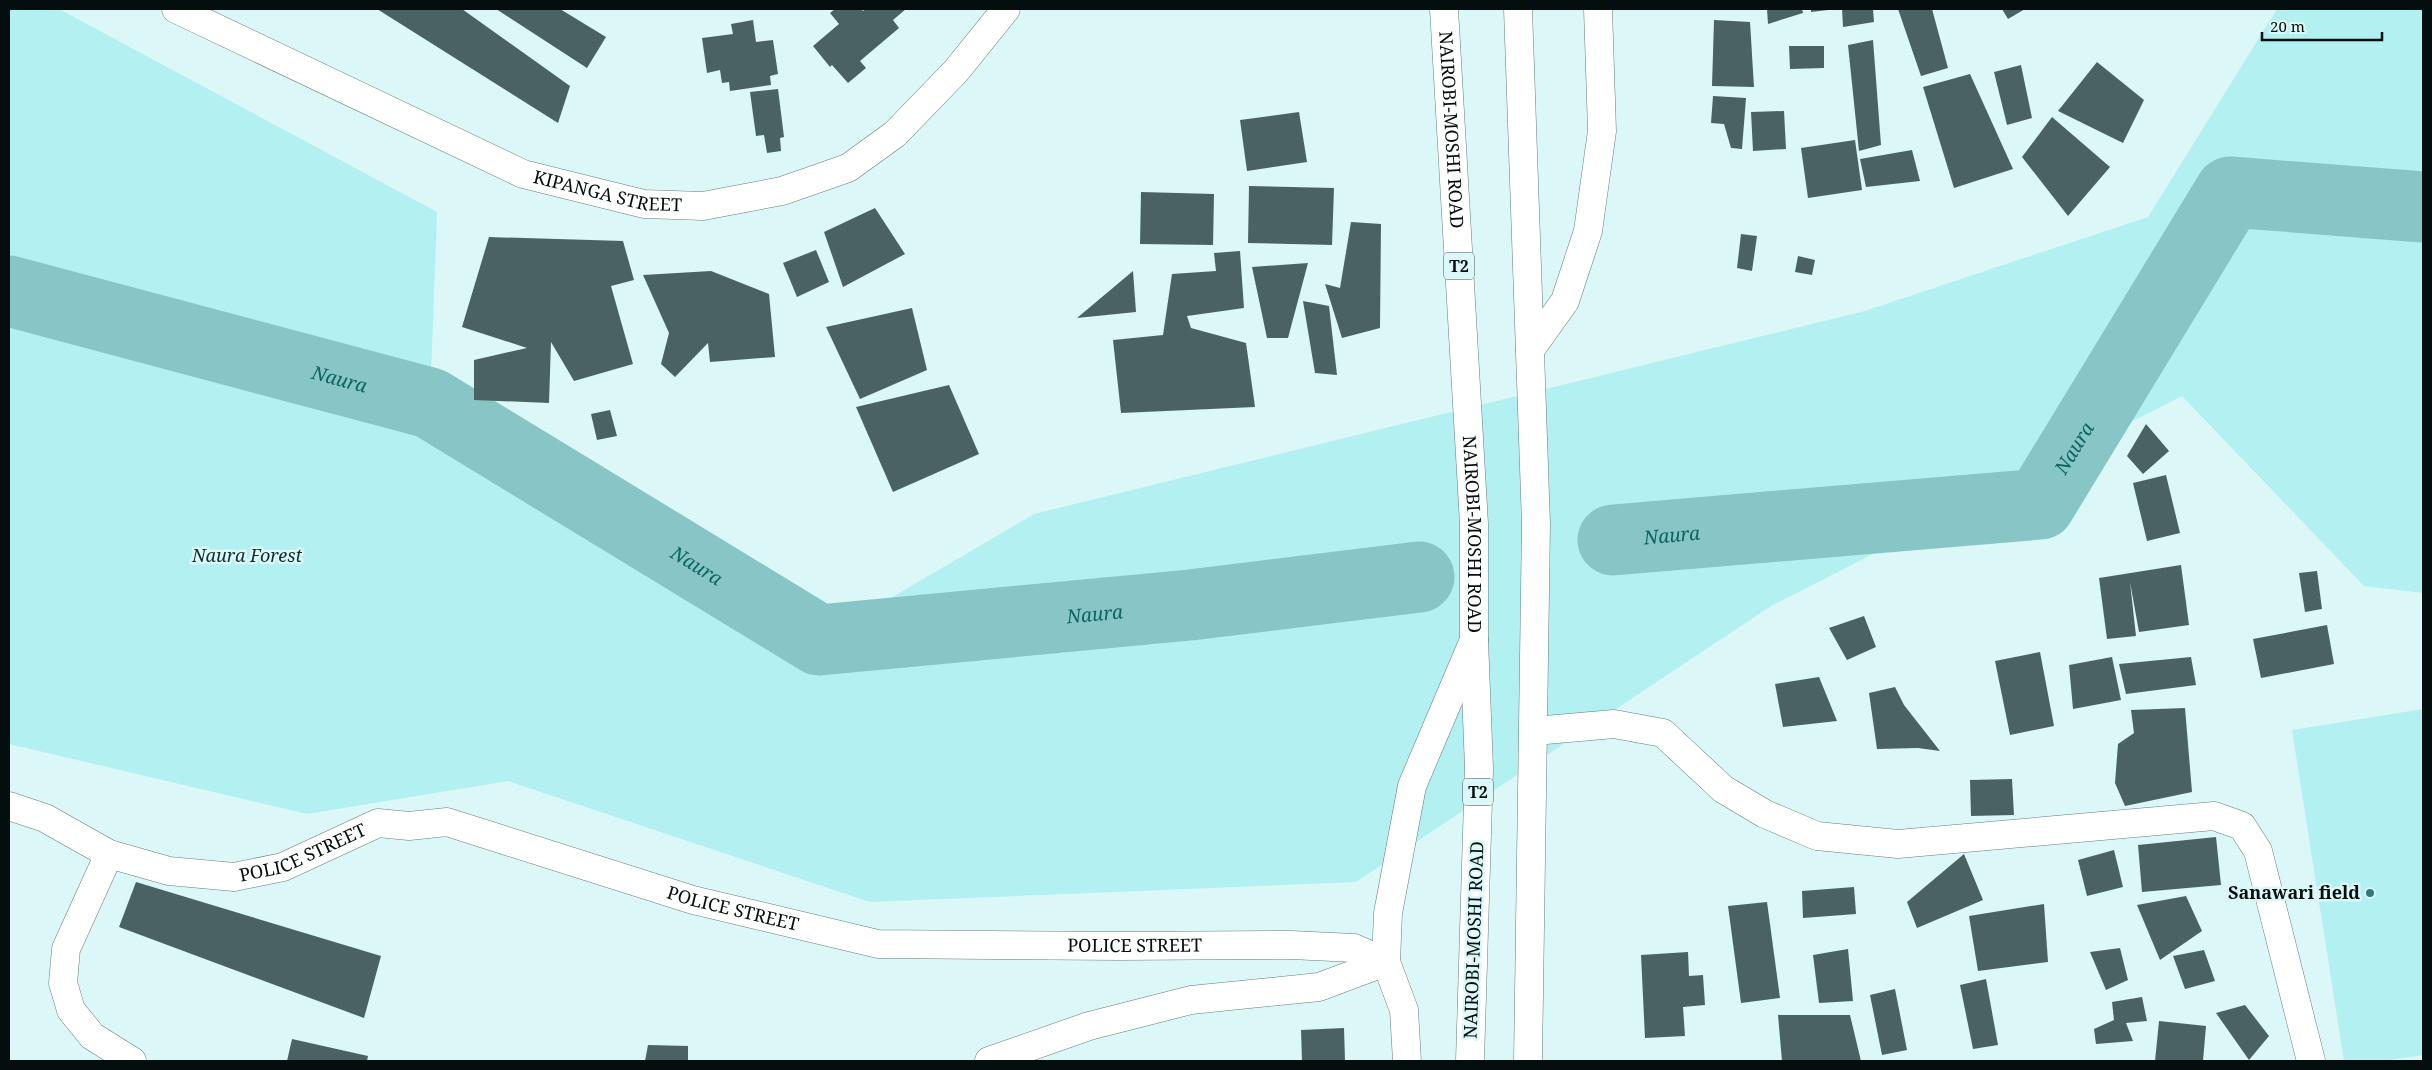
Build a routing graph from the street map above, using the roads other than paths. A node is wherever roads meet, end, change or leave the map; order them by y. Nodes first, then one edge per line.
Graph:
1 (176, 9) edge
2 (1006, 9) edge
3 (1444, 9) edge
4 (1518, 9) edge
5 (1598, 9) edge
6 (1530, 350) junction
7 (1474, 640) junction
8 (1534, 731) junction
9 (9, 806) edge
10 (109, 854) junction
11 (1386, 962) junction
12 (132, 1061) edge
13 (989, 1061) edge
14 (1407, 1061) edge
15 (1470, 1061) edge
16 (1528, 1061) edge
17 (2311, 1061) edge

1 - 2 main road, KIPANGA STREET
3 - 7 main road, NAIROBI-MOSHI ROAD / T2
4 - 6 main road
5 - 6 main road
6 - 8 main road
7 - 11 main road
7 - 15 main road, NAIROBI-MOSHI ROAD / T2
8 - 16 main road
8 - 17 main road
9 - 10 main road, POLICE STREET
10 - 11 main road, POLICE STREET
10 - 12 main road
11 - 13 main road
11 - 14 main road

